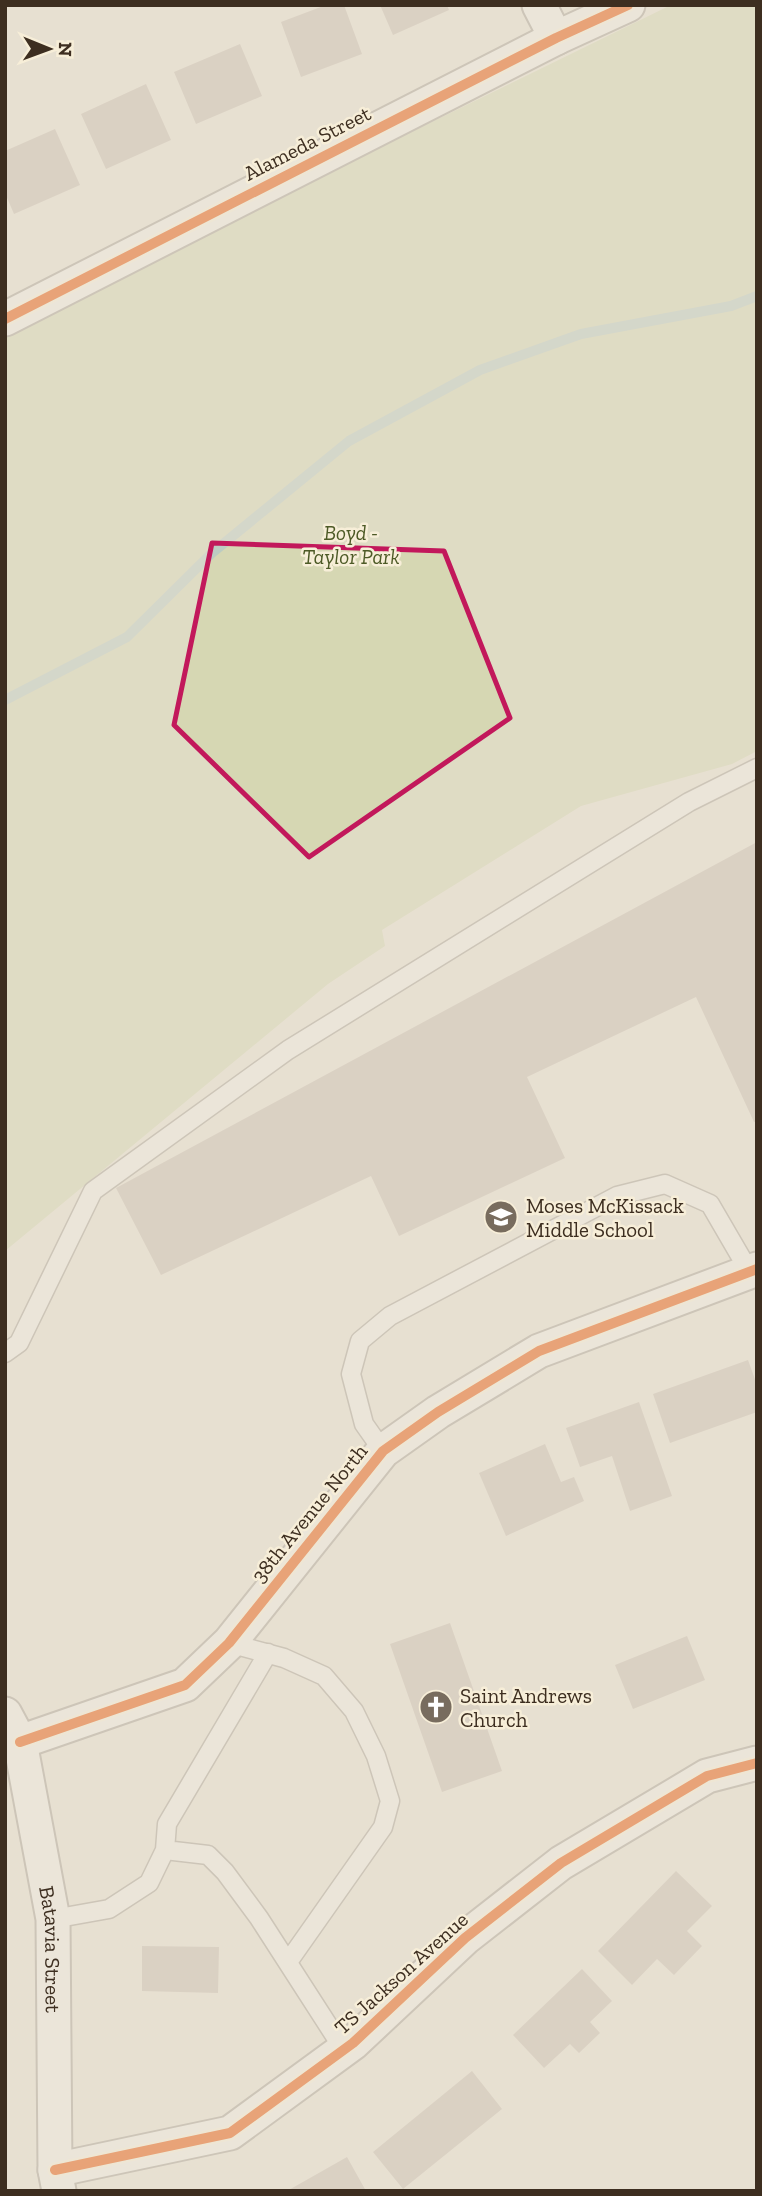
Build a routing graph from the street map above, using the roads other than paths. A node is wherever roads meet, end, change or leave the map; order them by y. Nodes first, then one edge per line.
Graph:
1 (539, 5) edge
2 (628, 5) edge
3 (556, 38) junction
4 (5, 318) edge
5 (757, 768) edge
6 (753, 1270) edge
7 (5, 1353) edge
8 (383, 1451) junction
9 (229, 1643) junction
10 (268, 1653) junction
11 (13, 1728) edge
12 (757, 1763) edge
13 (165, 1850) junction
14 (53, 1919) junction
15 (288, 1962) junction
16 (344, 2050) junction
17 (57, 2180) edge

1 - 3 street
2 - 3 street, Alameda Street
3 - 4 street, Alameda Street
5 - 7 lane
6 - 8 street, 38th Avenue North
6 - 8 lane
8 - 9 street, 38th Avenue North
9 - 10 lane
9 - 11 street, 38th Avenue North
10 - 13 lane
10 - 15 lane
11 - 14 street, Batavia Street
12 - 16 street, TS Jackson Avenue
13 - 14 lane
13 - 15 lane
14 - 17 street, Batavia Street
15 - 16 lane
16 - 17 street, TS Jackson Avenue

